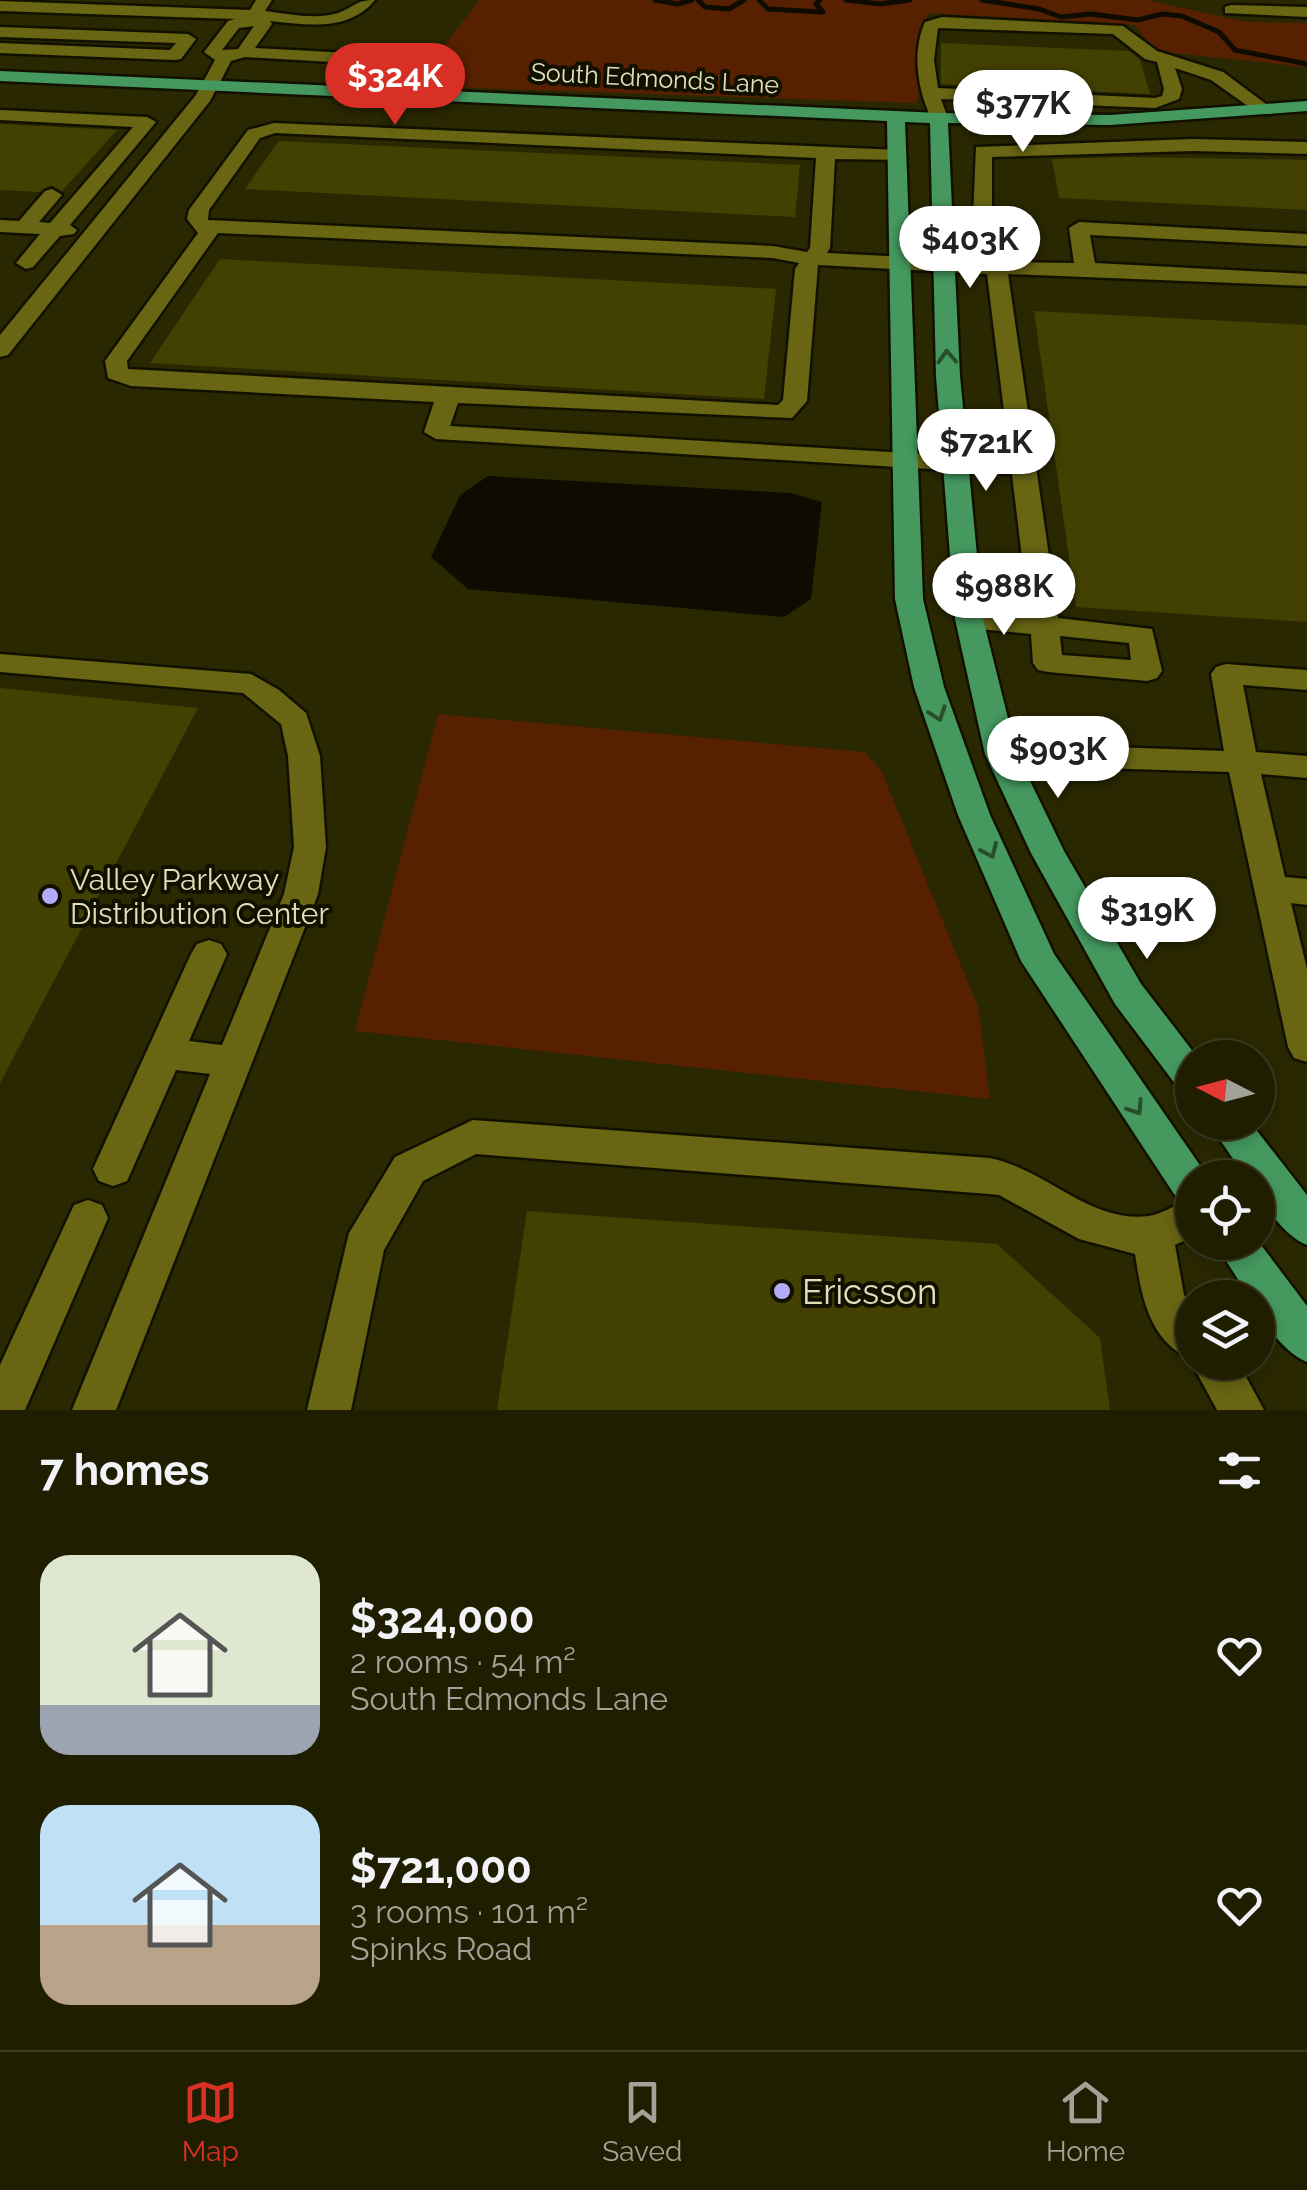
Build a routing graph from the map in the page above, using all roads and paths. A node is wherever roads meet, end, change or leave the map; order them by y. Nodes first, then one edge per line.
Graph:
1 (367, 0) edge
2 (1231, 10) dead end
3 (257, 12) edge
4 (1307, 12) edge
5 (35, 20) dead end
6 (2, 21) edge
7 (0, 48) edge
8 (244, 52) junction
9 (224, 58) junction
10 (1166, 61) junction
11 (0, 76) edge
12 (0, 89) edge
13 (208, 90) junction
14 (376, 90) junction
15 (397, 92) junction
16 (930, 93) junction
17 (360, 103) junction
18 (1307, 106) edge
19 (0, 116) edge
20 (1265, 117) junction
21 (1307, 117) edge
22 (897, 122) junction
23 (938, 123) junction
24 (1301, 148) edge
25 (826, 152) junction
26 (898, 156) junction
27 (52, 195) dead end
28 (0, 226) edge
29 (202, 226) junction
30 (24, 228) junction
31 (55, 229) junction
32 (95, 231) junction
33 (1307, 240) edge
34 (1041, 249) dead end
35 (813, 259) junction
36 (996, 259) junction
37 (0, 262) edge
38 (901, 263) junction
39 (26, 264) junction
40 (944, 264) junction
41 (67, 266) junction
42 (1085, 269) junction
43 (1307, 280) edge
44 (0, 350) edge
45 (448, 397) junction
46 (906, 462) junction
47 (955, 465) junction
48 (1024, 467) junction
49 (969, 619) junction
50 (0, 664) edge
51 (1307, 680) edge
52 (1001, 754) junction
53 (954, 760) junction
54 (1242, 762) junction
55 (1307, 768) edge
56 (1271, 888) junction
57 (1307, 892) edge
58 (209, 954) dead end
59 (1307, 1046) edge
60 (164, 1053) junction
61 (1175, 1056) edge
62 (234, 1062) junction
63 (1242, 1140) edge
64 (1175, 1162) edge
65 (112, 1168) dead end
66 (1279, 1185) edge
67 (88, 1218) dead end
68 (1175, 1224) edge
69 (1307, 1226) edge
70 (1153, 1235) junction
71 (1247, 1260) edge
72 (1175, 1317) edge
73 (1307, 1341) edge
74 (1224, 1380) edge
75 (2, 1410) edge
76 (94, 1410) edge
77 (329, 1410) edge
78 (1242, 1410) edge

1 - 3 lane
2 - 4 lane
3 - 6 lane
3 - 8 lane
3 - 9 lane
5 - 6 lane
6 - 7 lane
8 - 9 lane
8 - 15 lane
9 - 13 lane
10 - 16 lane
10 - 16 lane
10 - 20 lane
11 - 13 main road, South Edmonds Lane
12 - 13 main road, South Edmonds Lane
13 - 14 main road, South Edmonds Lane
13 - 17 main road, South Edmonds Lane
13 - 32 lane
14 - 15 main road, South Edmonds Lane
14 - 17 main road
15 - 22 main road, South Edmonds Lane
16 - 23 lane
17 - 22 main road, South Edmonds Lane
18 - 20 main road, South Edmonds Lane
19 - 31 lane
20 - 21 main road, South Edmonds Lane
20 - 23 main road, South Edmonds Lane
20 - 24 lane
22 - 23 main road, South Edmonds Lane
22 - 26 main road
23 - 40 main road
24 - 36 lane
25 - 26 lane
25 - 29 lane
25 - 35 lane
26 - 38 main road
27 - 30 lane
28 - 30 lane
29 - 35 lane
29 - 45 lane
30 - 31 lane
31 - 32 lane
31 - 39 lane
32 - 41 lane
33 - 42 lane
34 - 36 lane
35 - 38 lane
35 - 45 lane
36 - 40 lane
36 - 42 lane
36 - 48 lane
37 - 39 lane
38 - 40 lane
38 - 46 main road
39 - 41 lane
47 -> 40 main road
41 - 44 lane
42 - 43 lane
45 - 46 lane
46 - 47 lane
46 -> 53 main road
47 - 48 lane
47 - 49 main road
48 - 49 lane
49 - 52 main road
50 - 62 lane
51 - 54 lane
52 - 53 main road
52 - 54 lane
52 - 61 main road
53 -> 64 main road
54 - 55 lane
54 - 56 lane
56 - 57 lane
56 - 59 lane
58 - 60 lane
60 - 62 lane
60 - 65 lane
62 - 76 lane
63 - 66 main road
66 - 69 main road
67 - 75 lane
68 - 70 lane
70 - 72 lane
70 - 77 lane
71 - 73 main road
74 - 78 lane

